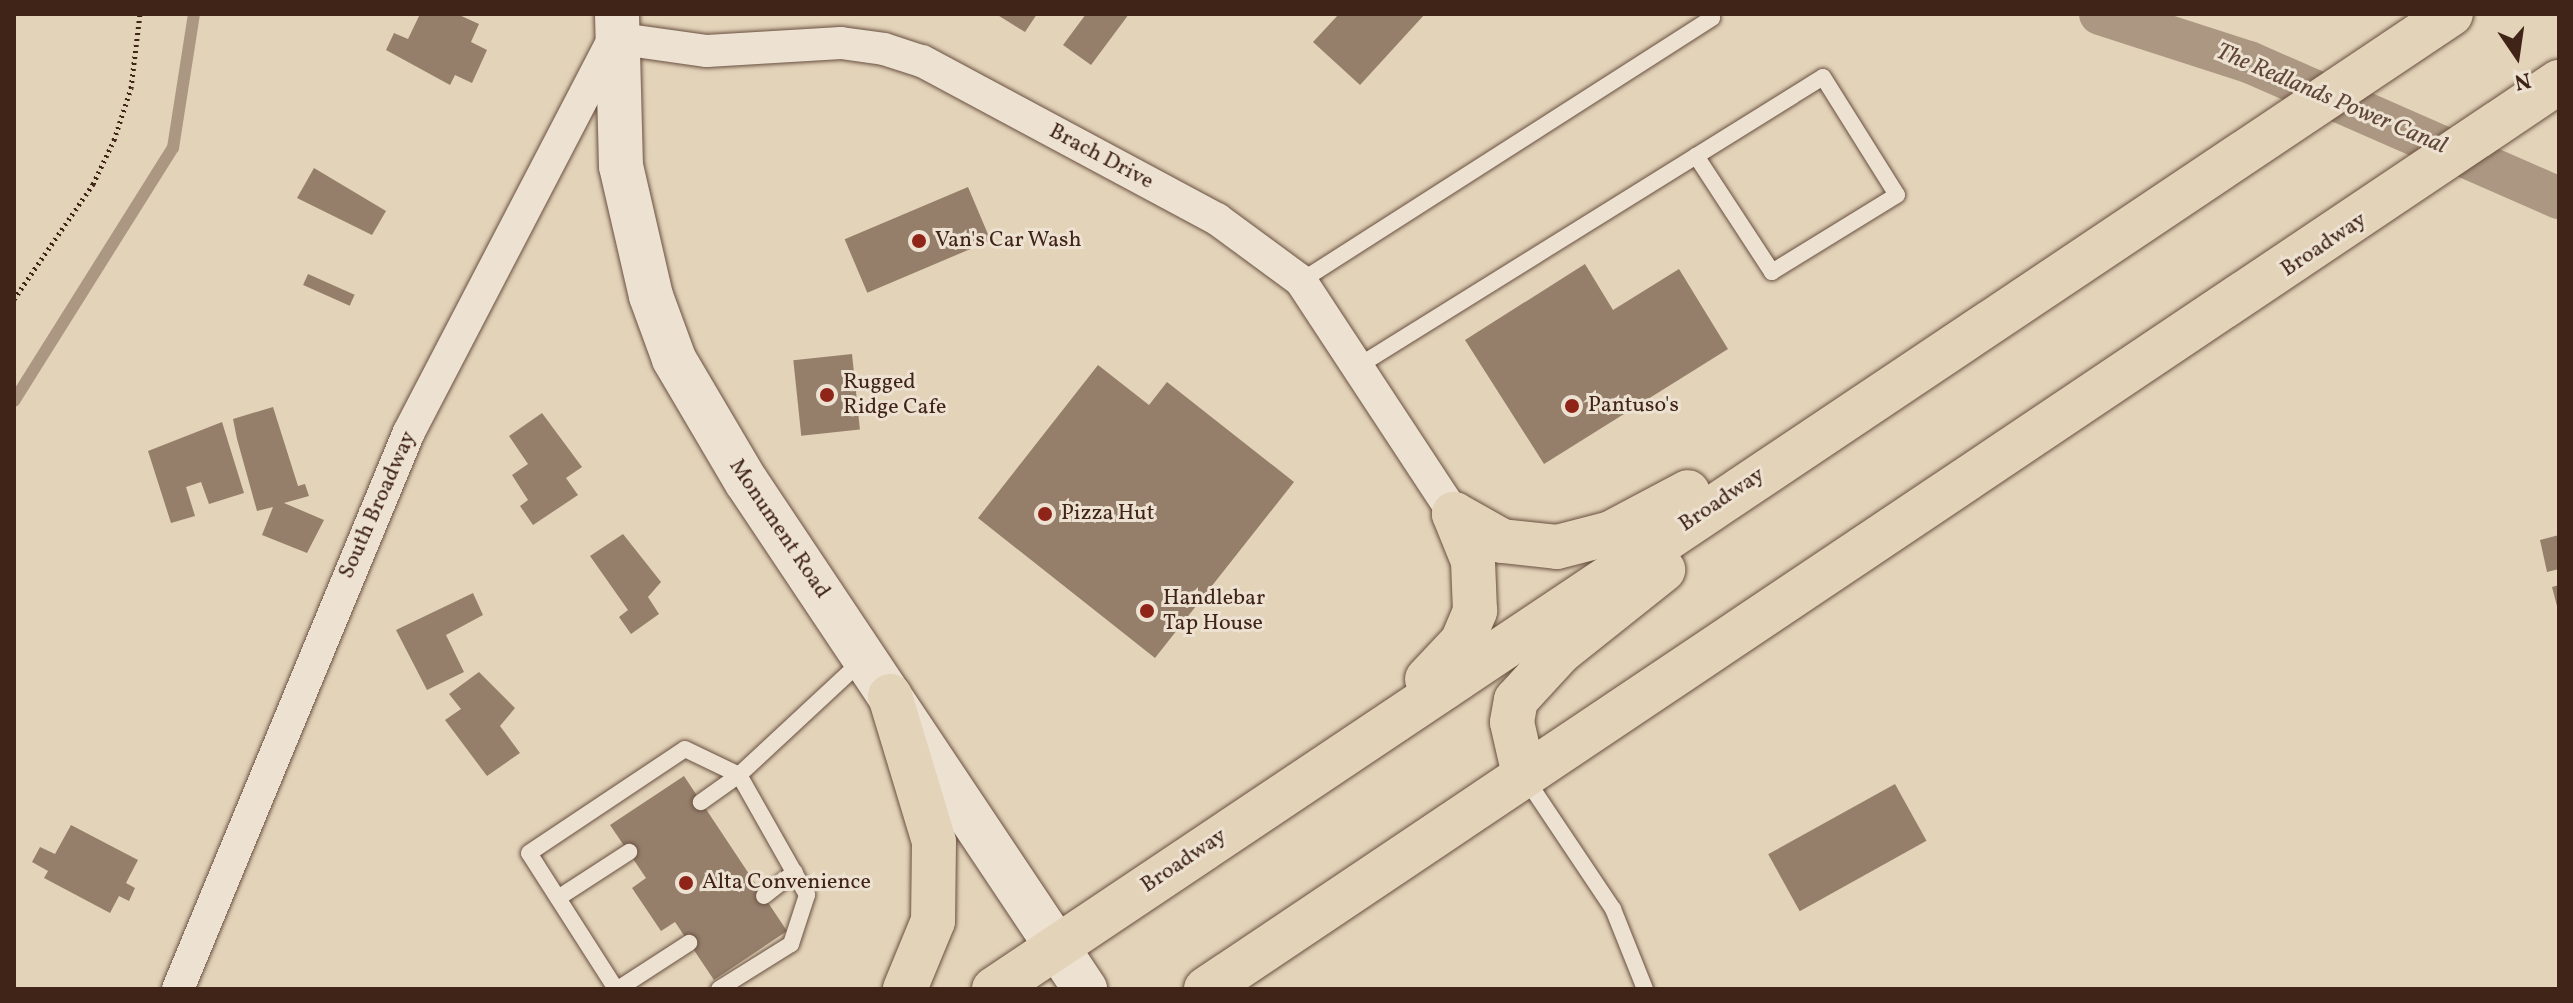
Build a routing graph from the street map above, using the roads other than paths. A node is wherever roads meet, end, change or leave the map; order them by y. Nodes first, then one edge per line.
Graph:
1 (2451, 14) edge
2 (1712, 18) dead end
3 (616, 26) edge
4 (2546, 91) edge
5 (1696, 156) junction
6 (1301, 281) junction
7 (1360, 365) junction
8 (1887, 391) junction
9 (1454, 514) junction
10 (865, 658) junction
11 (890, 696) junction
12 (1336, 758) junction
13 (739, 775) junction
14 (1524, 775) junction
15 (701, 802) dead end
16 (629, 852) dead end
17 (795, 872) junction
18 (764, 896) dead end
19 (558, 898) junction
20 (689, 943) dead end
21 (1057, 947) junction
22 (178, 989) edge
23 (617, 989) edge
24 (719, 989) edge
25 (905, 989) edge
26 (994, 989) edge
27 (1085, 989) edge
28 (1206, 989) edge
29 (1645, 989) edge

1 - 8 main road, Broadway
2 - 6 lane
3 - 6 street, Brach Drive
3 - 10 main road, Monument Road
3 - 22 street, South Broadway
4 - 14 main road, Broadway
5 - 5 lane
5 - 7 lane
6 - 7 street, Brach Drive
7 - 9 street, Brach Drive
8 - 9 main road
8 - 12 main road, Broadway
8 - 14 main road
9 - 12 main road
10 - 11 main road, Monument Road
10 - 13 lane
11 - 21 main road, Monument Road
11 - 25 main road
12 - 21 main road, Broadway
13 - 15 lane
13 - 17 lane
13 - 19 lane
14 - 28 main road, Broadway
14 - 29 lane
16 - 19 lane
17 - 18 lane
17 - 24 lane
19 - 23 lane
20 - 23 lane
21 - 26 main road, Broadway
21 - 27 main road, Monument Road

